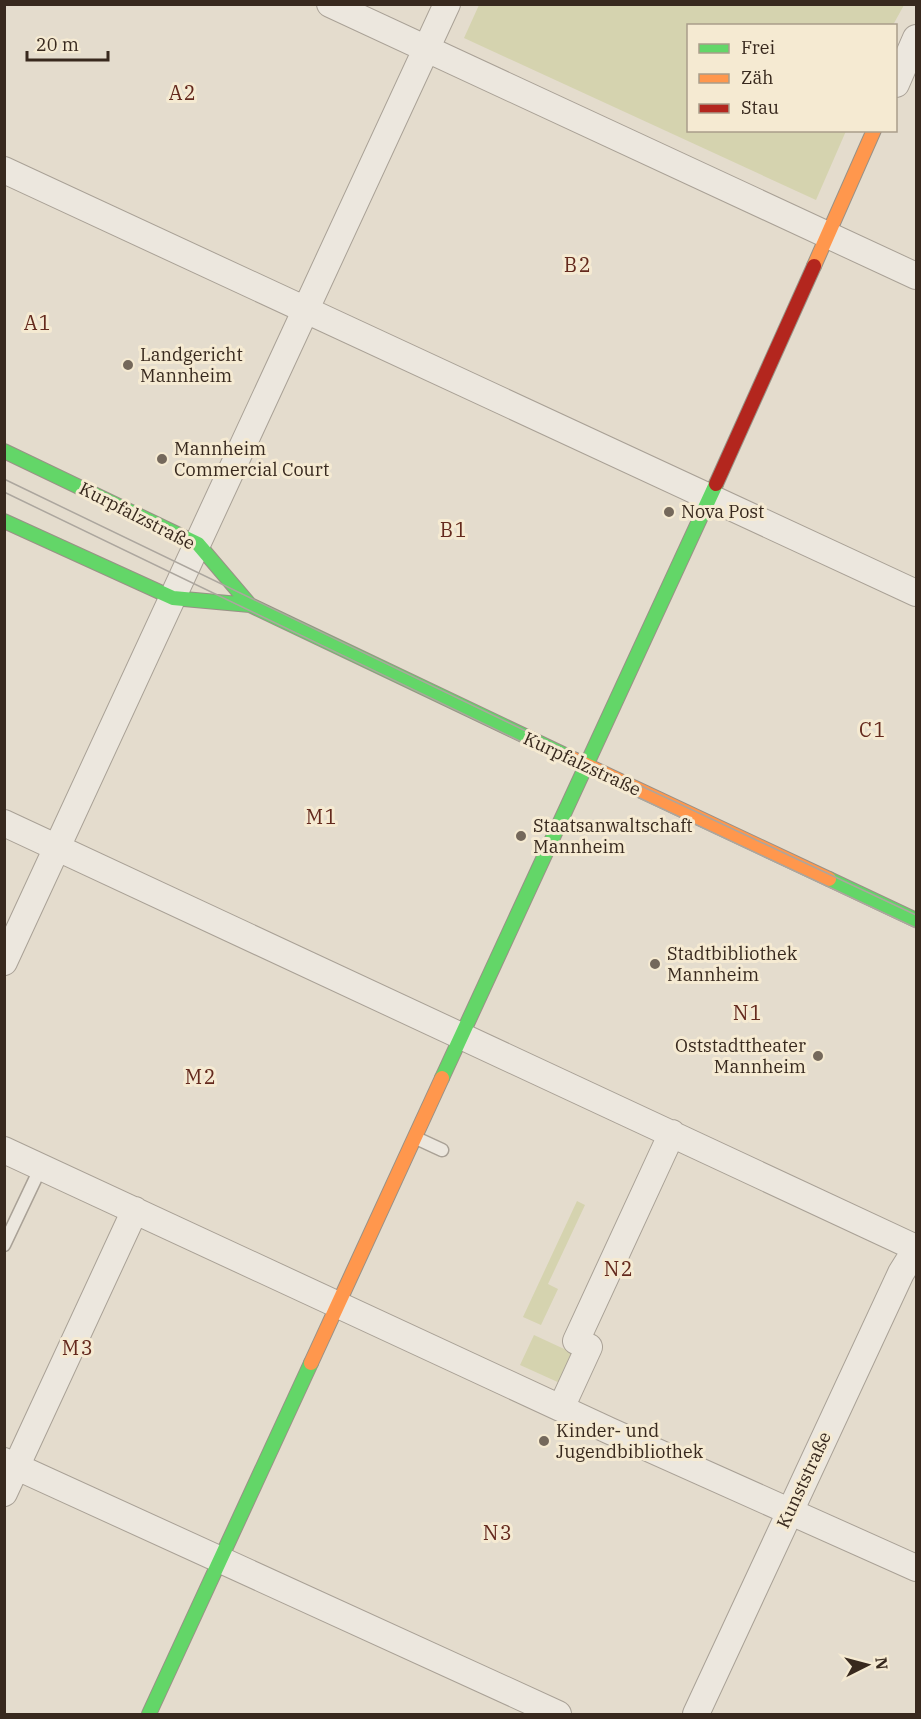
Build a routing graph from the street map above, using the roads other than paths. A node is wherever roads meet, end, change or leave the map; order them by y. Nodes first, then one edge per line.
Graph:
1 (330, 4) edge
2 (447, 4) edge
3 (916, 38) edge
4 (426, 49) junction
5 (897, 82) edge
6 (873, 132) edge
7 (4, 170) edge
8 (828, 235) junction
9 (916, 276) edge
10 (305, 310) junction
11 (4, 451) edge
12 (710, 498) junction
13 (4, 521) edge
14 (198, 544) junction
15 (916, 593) edge
16 (173, 598) junction
17 (250, 605) junction
18 (586, 766) junction
19 (4, 823) edge
20 (57, 848) junction
21 (916, 920) edge
22 (4, 962) edge
23 (462, 1036) junction
24 (672, 1133) junction
25 (415, 1138) junction
26 (4, 1150) edge
27 (442, 1150) dead end
28 (41, 1167) junction
29 (135, 1210) junction
30 (4, 1245) edge
31 (916, 1248) edge
32 (338, 1304) junction
33 (561, 1408) junction
34 (10, 1464) edge
35 (4, 1493) edge
36 (790, 1511) junction
37 (220, 1561) junction
38 (916, 1568) edge
39 (148, 1714) edge
40 (558, 1714) edge
41 (696, 1714) edge

1 - 4 street
2 - 4 street
3 - 5 street
4 - 8 street
4 - 10 street
6 - 8 street
7 - 10 street
8 - 9 street
8 - 12 street
10 - 12 street
10 - 14 street
11 - 14 street, Kurpfalzstraße
12 - 15 street
12 - 18 street
13 - 16 street, Kurpfalzstraße
14 - 16 street
14 - 17 street, Kurpfalzstraße
16 - 17 street, Kurpfalzstraße
16 - 20 street
17 - 18 street, Kurpfalzstraße
18 - 21 street, Kurpfalzstraße
18 - 23 street
19 - 20 street
20 - 22 street
20 - 23 street
23 - 24 street
23 - 25 street
24 - 31 street
24 - 33 street
25 - 27 lane
25 - 32 street
26 - 28 street
28 - 29 street
28 - 30 lane
29 - 32 street
29 - 34 street
31 - 36 street, Kunststraße
32 - 33 street
32 - 37 street
33 - 36 street
34 - 35 street
34 - 37 street
36 - 38 street
36 - 41 street, Kunststraße
37 - 39 street
37 - 40 street

